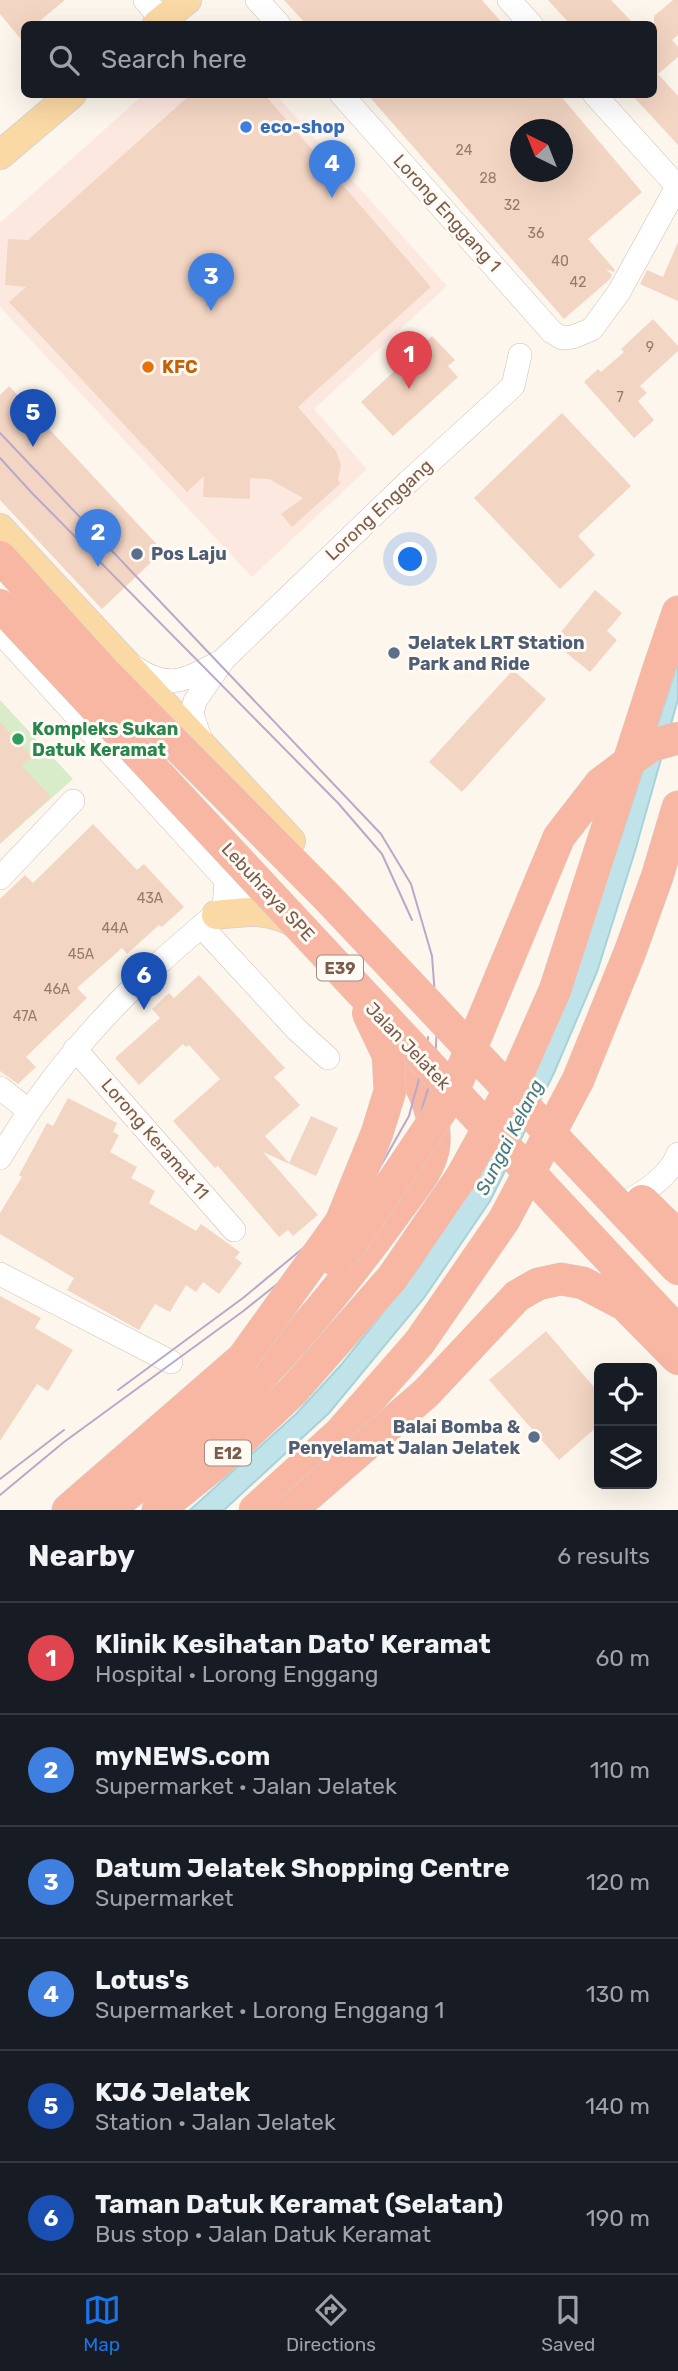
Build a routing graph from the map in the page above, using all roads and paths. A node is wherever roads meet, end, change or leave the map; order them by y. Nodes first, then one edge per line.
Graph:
1 (187, 0) edge
2 (257, 0) edge
3 (509, 0) edge
4 (155, 15) edge
5 (276, 21) edge
6 (528, 21) edge
7 (67, 98) edge
8 (345, 98) edge
9 (598, 98) edge
10 (0, 155) edge
11 (677, 186) edge
12 (520, 355) dead end
13 (0, 528) edge
14 (0, 557) edge
15 (0, 593) edge
16 (0, 605) edge
17 (678, 612) edge
18 (0, 632) edge
19 (120, 657) junction
20 (225, 659) junction
21 (82, 694) junction
22 (678, 737) edge
23 (204, 747) junction
24 (73, 801) dead end
25 (258, 804) junction
26 (678, 807) edge
27 (678, 842) edge
28 (256, 877) junction
29 (657, 877) junction
30 (0, 878) edge
31 (328, 898) junction
32 (214, 917) junction
33 (304, 928) junction
34 (380, 1020) junction
35 (75, 1049) junction
36 (328, 1058) dead end
37 (0, 1088) edge
38 (28, 1110) junction
39 (0, 1158) edge
40 (677, 1167) edge
41 (608, 1199) junction
42 (234, 1230) dead end
43 (678, 1236) edge
44 (678, 1271) edge
45 (0, 1274) edge
46 (678, 1332) edge
47 (678, 1340) edge
48 (243, 1358) junction
49 (678, 1359) edge
50 (171, 1362) dead end
51 (68, 1510) edge
52 (108, 1510) edge
53 (159, 1510) edge
54 (256, 1510) edge
55 (291, 1510) edge
56 (301, 1510) edge

1 - 4 main road
2 - 5 street
3 - 6 street
7 - 10 main road
8 - 11 street, Lorong Enggang 1
9 - 11 street
12 - 20 street, Lorong Enggang
13 - 19 main road
14 - 31 highway, Lebuhraya SPE / E39, bridge
15 - 28 main road, Jalan Jelatek
16 - 21 highway, Lebuhraya SPE / E39, bridge
17 - 53 highway, E12, bridge
18 - 32 street
19 - 20 street, Lorong Enggang
19 - 23 main road
20 - 23 street, Lorong Enggang
21 - 46 highway, Lebuhraya SPE / E39, bridge
21 - 48 highway, bridge
22 - 48 highway, bridge
23 - 25 main road
24 - 30 street
25 - 28 main road
25 - 41 main road, bridge
26 - 29 highway
27 - 29 highway
28 - 32 street
28 - 33 main road, Jalan Jelatek
29 - 54 highway, bridge
31 - 43 highway, bridge
31 - 44 highway, Lebuhraya SPE / E39, bridge
32 - 33 main road
32 - 35 street
32 - 36 street
33 - 34 main road, Jalan Jelatek
34 - 47 main road, Jalan Jelatek, bridge
34 - 52 highway
35 - 38 street
35 - 42 street, Lorong Keramat 11
37 - 38 street
38 - 39 street
40 - 41 street
41 - 44 main road
45 - 50 street
47 - 56 highway, bridge
48 - 51 highway
49 - 55 highway, bridge

